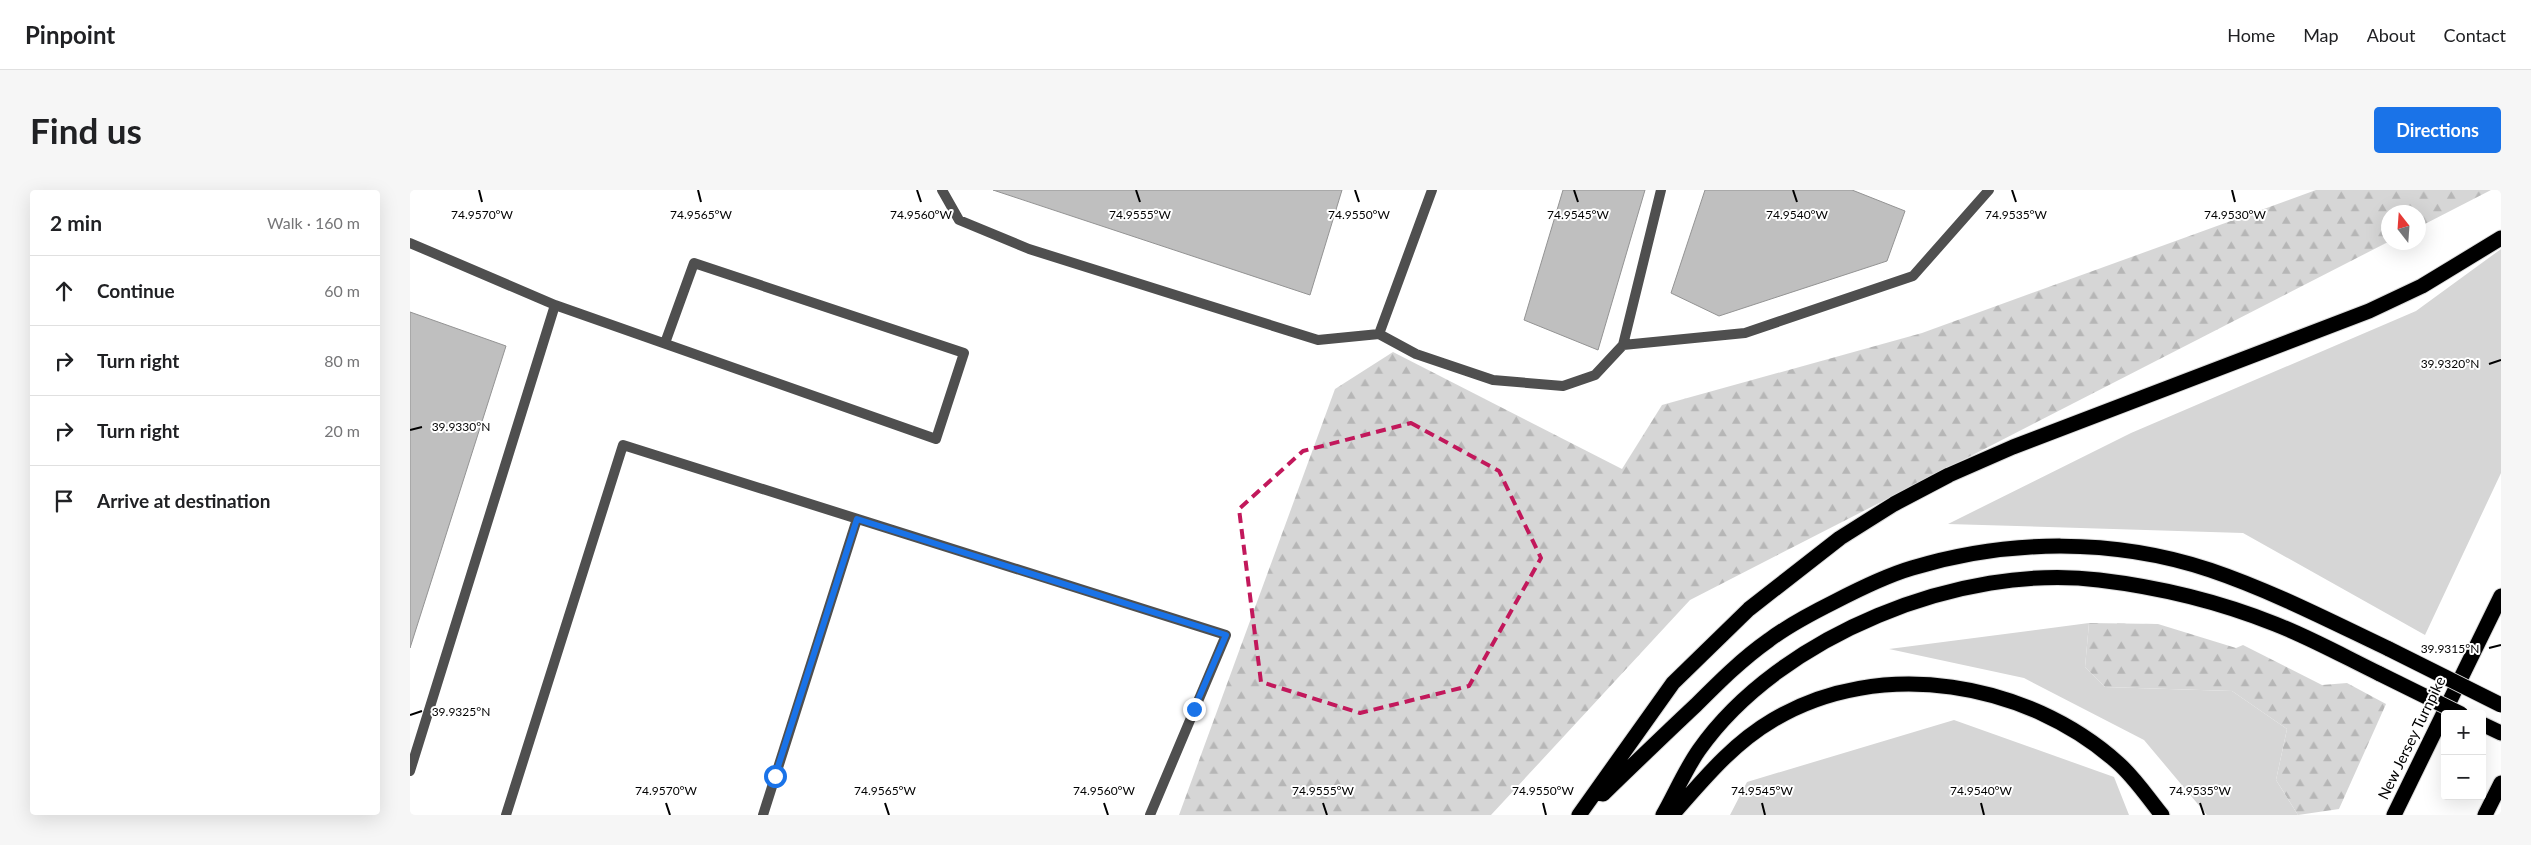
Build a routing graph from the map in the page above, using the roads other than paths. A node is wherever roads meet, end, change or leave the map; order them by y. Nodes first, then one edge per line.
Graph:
1 (942, 190) edge
2 (1432, 190) edge
3 (1661, 190) edge
4 (1986, 191) edge
5 (2501, 238) edge
6 (410, 243) edge
7 (555, 304) junction
8 (1379, 334) junction
9 (665, 343) junction
10 (1623, 345) junction
11 (857, 519) junction
12 (2501, 596) edge
13 (2501, 705) edge
14 (2454, 710) edge
15 (2486, 726) edge
16 (2501, 733) edge
17 (410, 771) edge
18 (2501, 783) edge
19 (506, 815) edge
20 (763, 815) edge
21 (1150, 815) edge
22 (1580, 815) edge
23 (1663, 815) edge
24 (1672, 815) edge
25 (2162, 815) edge
26 (2394, 815) edge
27 (2485, 815) edge

1 - 8 lane
2 - 8 lane
3 - 10 lane
4 - 10 lane
5 - 22 highway
6 - 7 lane
7 - 9 lane
7 - 17 lane
8 - 10 lane
9 - 9 lane
11 - 19 lane
11 - 20 lane
11 - 21 lane
12 - 26 highway, New Jersey Turnpike
13 - 22 highway, bridge
14 - 23 highway, bridge
15 - 16 highway
18 - 27 highway
24 - 25 highway

